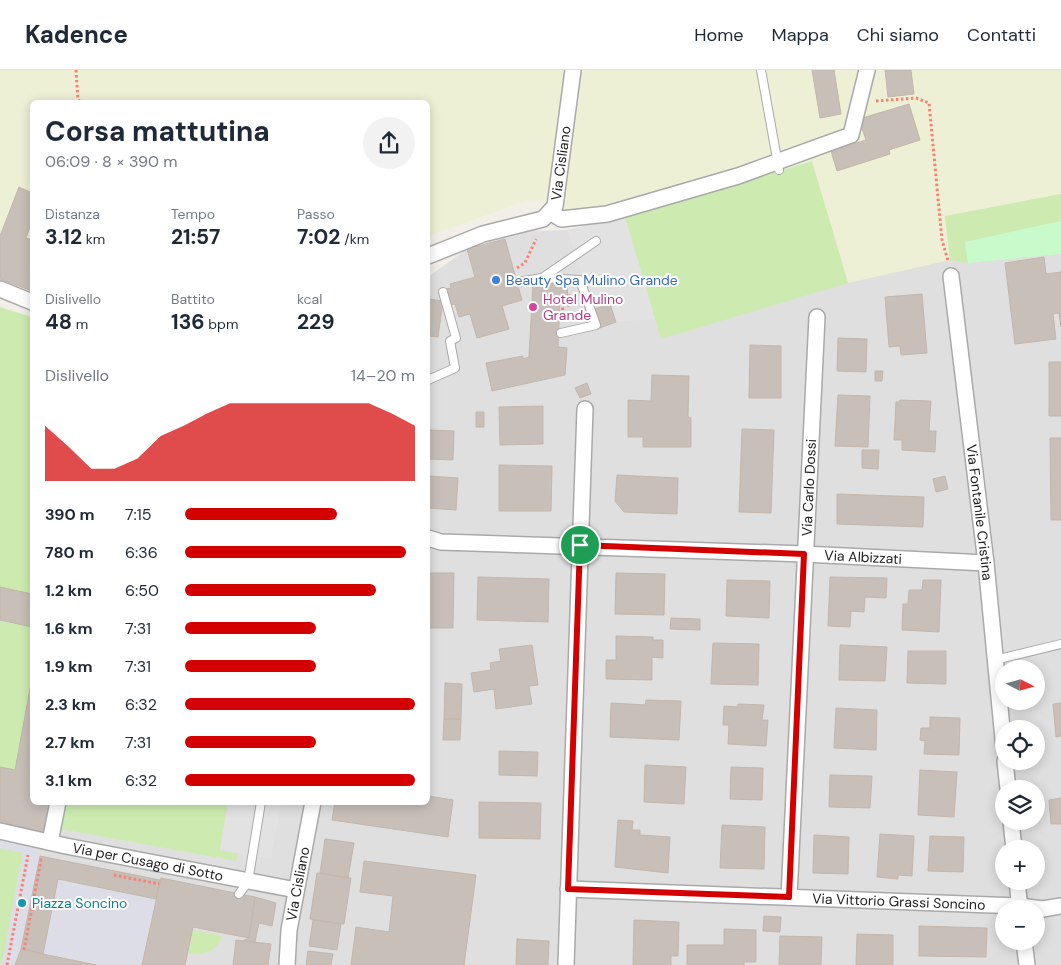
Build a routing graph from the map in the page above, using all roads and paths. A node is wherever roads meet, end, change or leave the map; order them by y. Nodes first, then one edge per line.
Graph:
1 (76, 70) edge
2 (572, 70) edge
3 (761, 70) edge
4 (867, 70) edge
5 (78, 100) edge
6 (859, 102) junction
7 (777, 166) junction
8 (550, 212) junction
9 (539, 236) dead end
10 (596, 241) dead end
11 (430, 255) edge
12 (514, 270) dead end
13 (952, 276) joint
14 (542, 278) junction
15 (570, 280) junction
16 (518, 282) dead end
17 (0, 289) edge
18 (442, 292) dead end
19 (30, 301) edge
20 (817, 317) dead end
21 (561, 333) joint
22 (430, 379) edge
23 (585, 408) dead end
24 (432, 542) edge
25 (580, 545) junction
26 (804, 554) junction
27 (986, 563) junction
28 (1061, 644) edge
29 (995, 660) joint
30 (57, 805) edge
31 (260, 805) edge
32 (312, 805) edge
33 (0, 831) edge
34 (40, 839) junction
35 (50, 862) dead end
36 (105, 873) dead end
37 (159, 884) dead end
38 (243, 888) junction
39 (568, 889) junction
40 (296, 890) junction
41 (789, 897) junction
42 (995, 906) edge
43 (1061, 906) edge
44 (1045, 909) edge
45 (24, 950) dead end
46 (1025, 950) edge
47 (7, 965) edge
48 (287, 965) edge
49 (566, 965) edge
50 (1027, 965) edge

1 - 5 path
2 - 8 street, Via Cisliano
3 - 7 lane
4 - 6 street
6 - 7 street
6 - 13 path
7 - 8 street
8 - 11 street, Via Cisliano
9 - 12 path
10 - 14 lane
13 - 27 street, Via Fontanile Cristina
14 - 15 lane
14 - 16 lane
15 - 21 path
15 - 21 lane
17 - 19 street
18 - 22 lane
20 - 26 street, Via Carlo Dossi
23 - 25 street
24 - 25 street, Via Albizzati
25 - 26 street, Via Albizzati
25 - 39 street
26 - 27 street, Via Albizzati
26 - 41 street, Via Carlo Dossi
27 - 29 street, Via Fontanile Cristina
28 - 29 lane
30 - 34 street
31 - 38 lane
32 - 40 street, Via Cisliano
33 - 34 street, Via per Cusago di Sotto
34 - 38 street, Via per Cusago di Sotto
34 - 47 path
35 - 45 path
36 - 37 path
38 - 40 street, Via per Cusago di Sotto
39 - 41 street, Via Vittorio Grassi Soncino
39 - 49 street
40 - 48 street, Via Cisliano
41 - 42 street, Via Vittorio Grassi Soncino
43 - 44 street, Via Vittorio Grassi Soncino
46 - 50 street

